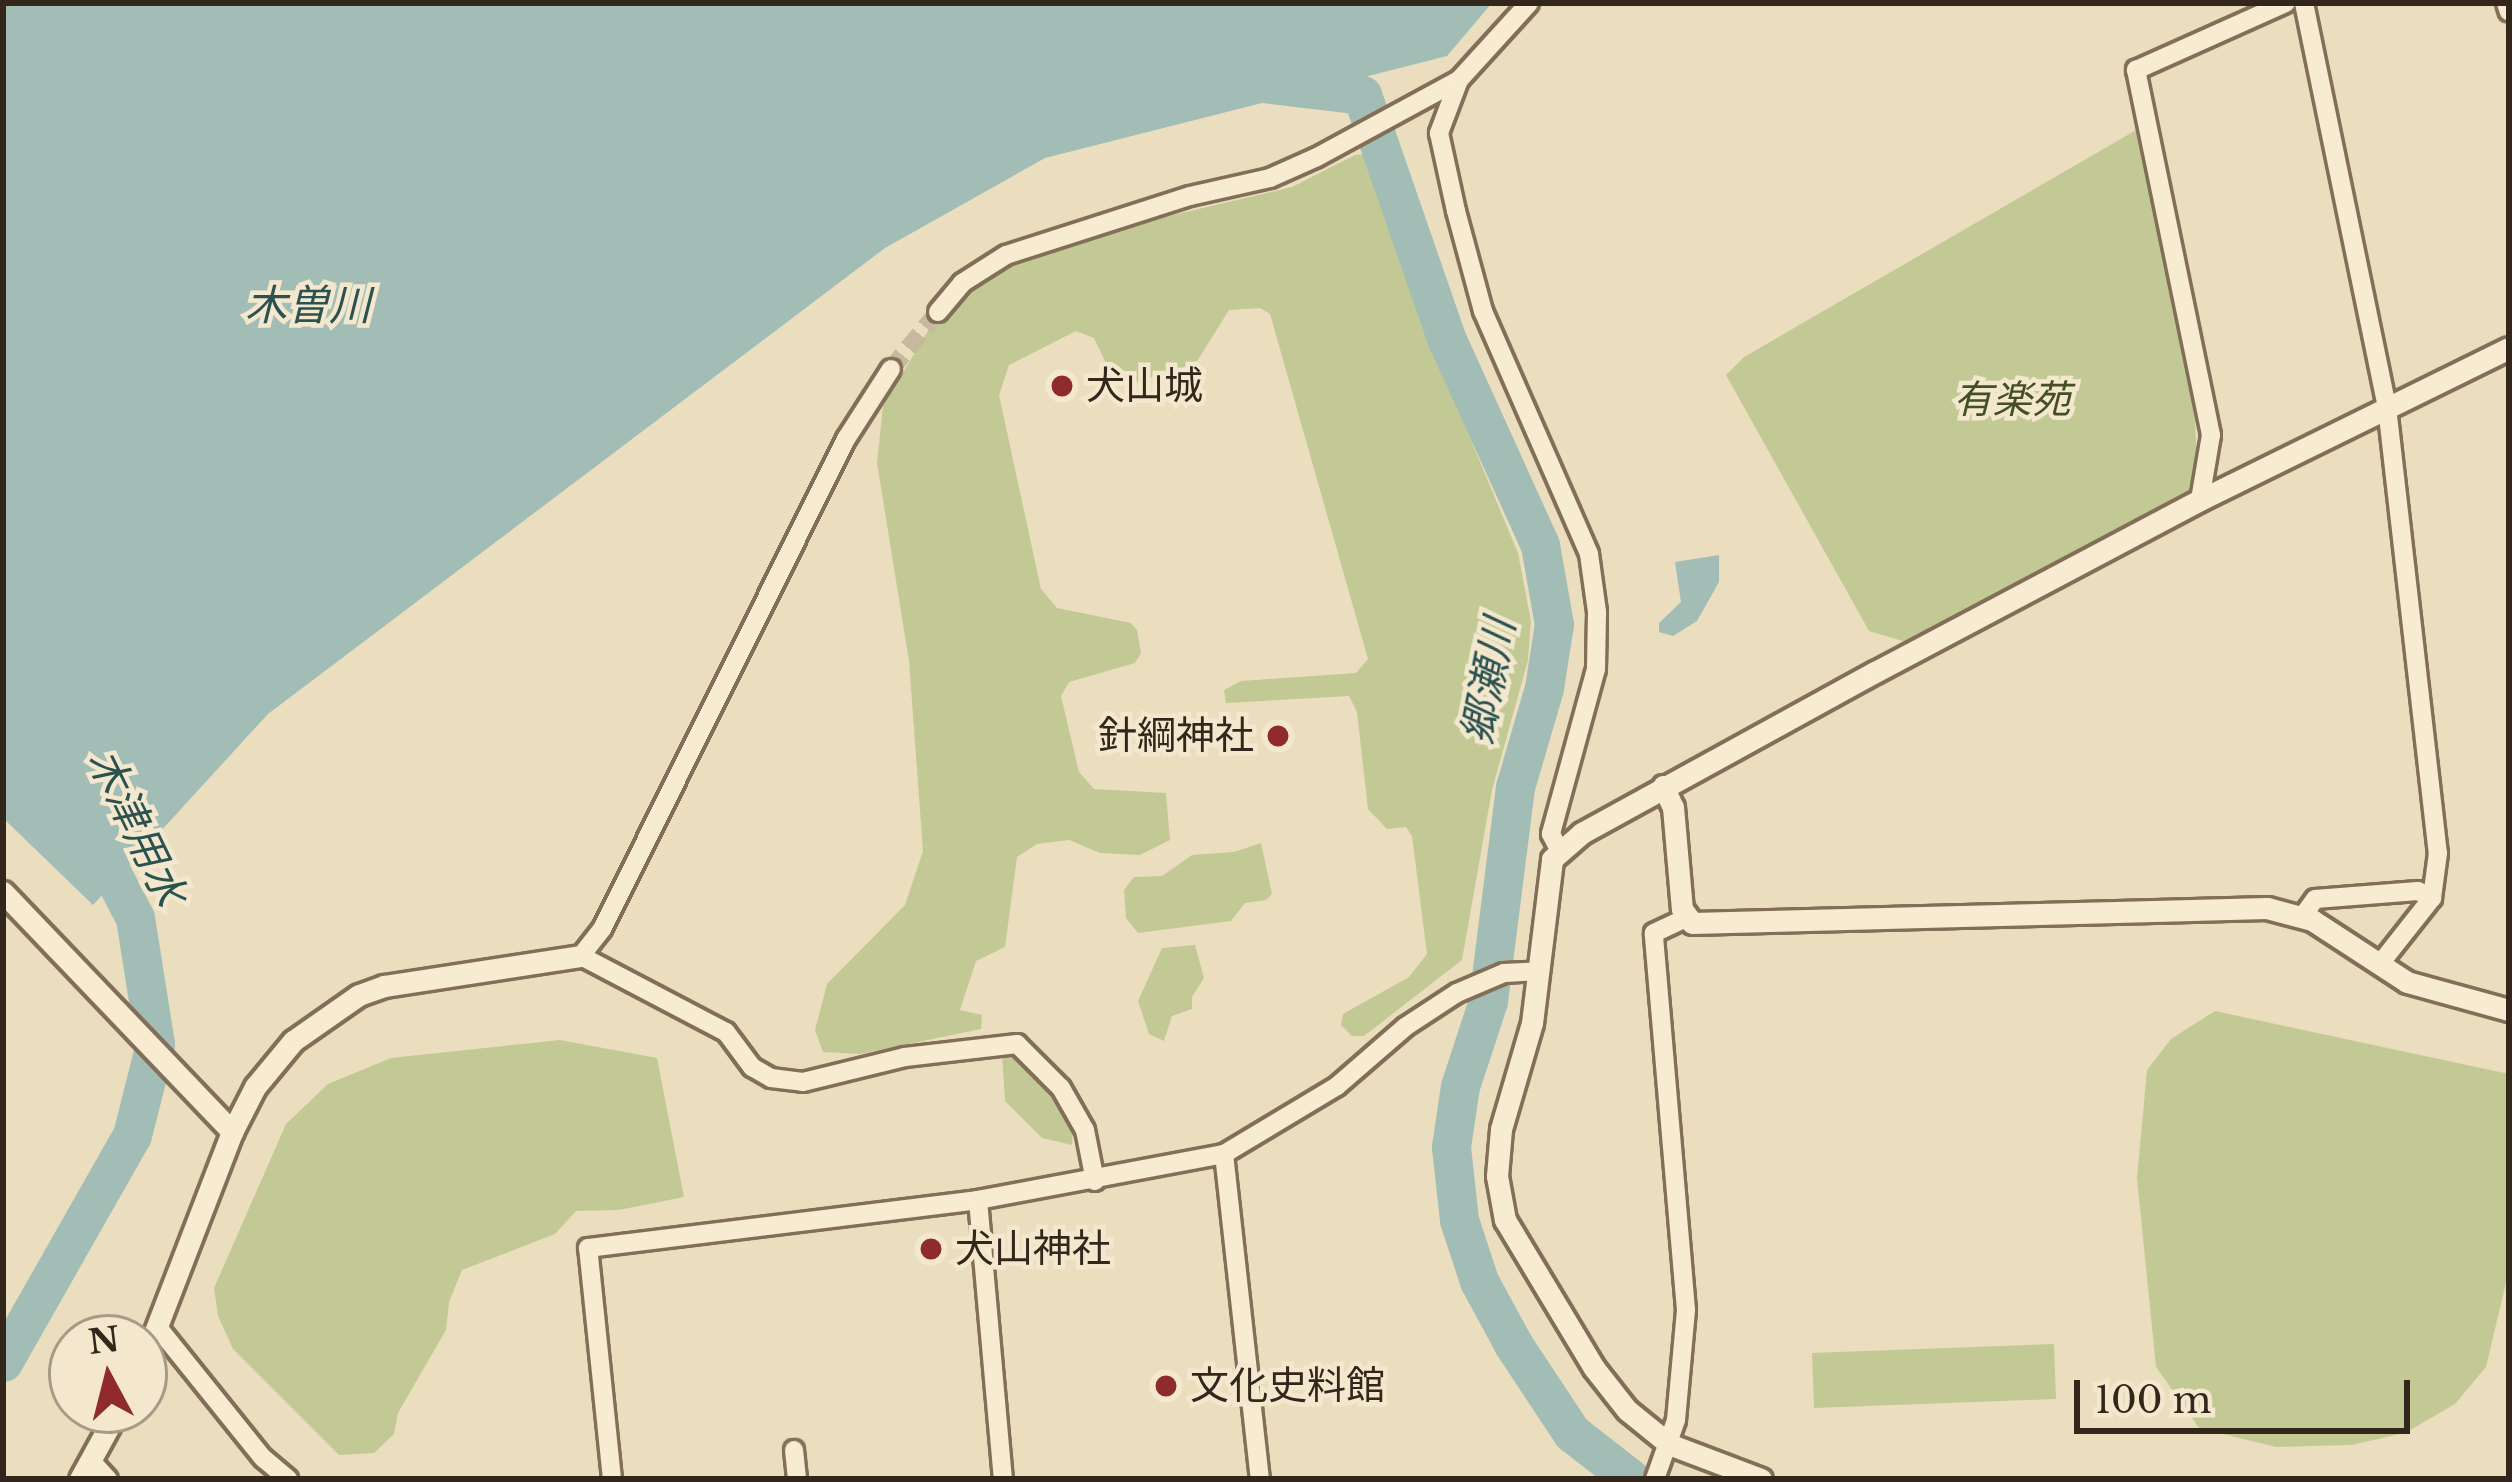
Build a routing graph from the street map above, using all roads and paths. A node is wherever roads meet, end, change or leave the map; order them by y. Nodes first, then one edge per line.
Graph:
1 (1529, 3) edge
2 (2286, 3) edge
3 (2304, 3) edge
4 (2506, 3) edge
5 (2509, 12) edge
6 (1460, 80) junction
7 (938, 312) tunnel mouth
8 (2509, 348) edge
9 (891, 369) tunnel mouth
10 (2387, 407) junction
11 (2200, 500) junction
12 (1663, 786) junction
13 (1559, 850) junction
14 (3, 892) edge
15 (2432, 898) junction
16 (2302, 917) junction
17 (1686, 918) junction
18 (581, 956) junction
19 (2379, 965) junction
20 (1540, 970) junction
21 (2509, 1010) edge
22 (232, 1132) junction
23 (1224, 1154) junction
24 (1095, 1180) junction
25 (978, 1200) junction
26 (166, 1314) edge
27 (168, 1340) edge
28 (105, 1434) edge
29 (794, 1450) dead end
30 (1662, 1462) edge
31 (85, 1470) edge
32 (108, 1479) edge
33 (288, 1479) edge
34 (612, 1479) edge
35 (797, 1479) edge
36 (1004, 1479) edge
37 (1260, 1479) edge
38 (1761, 1479) edge

1 - 6 street
2 - 11 street
3 - 10 street
4 - 5 street
6 - 7 street
6 - 13 street
8 - 10 street
9 - 18 street
10 - 11 street
10 - 15 street
11 - 12 street
12 - 13 street
12 - 17 street
13 - 20 street
14 - 22 street
15 - 16 street
15 - 19 street
16 - 17 street
16 - 19 street
17 - 30 street
18 - 22 street
18 - 24 street
19 - 21 street
20 - 23 street
20 - 30 street
22 - 26 street
23 - 24 street
23 - 37 street
24 - 25 street
25 - 34 street
25 - 36 street
27 - 33 street
28 - 31 street
29 - 35 street
30 - 38 street
31 - 32 street

